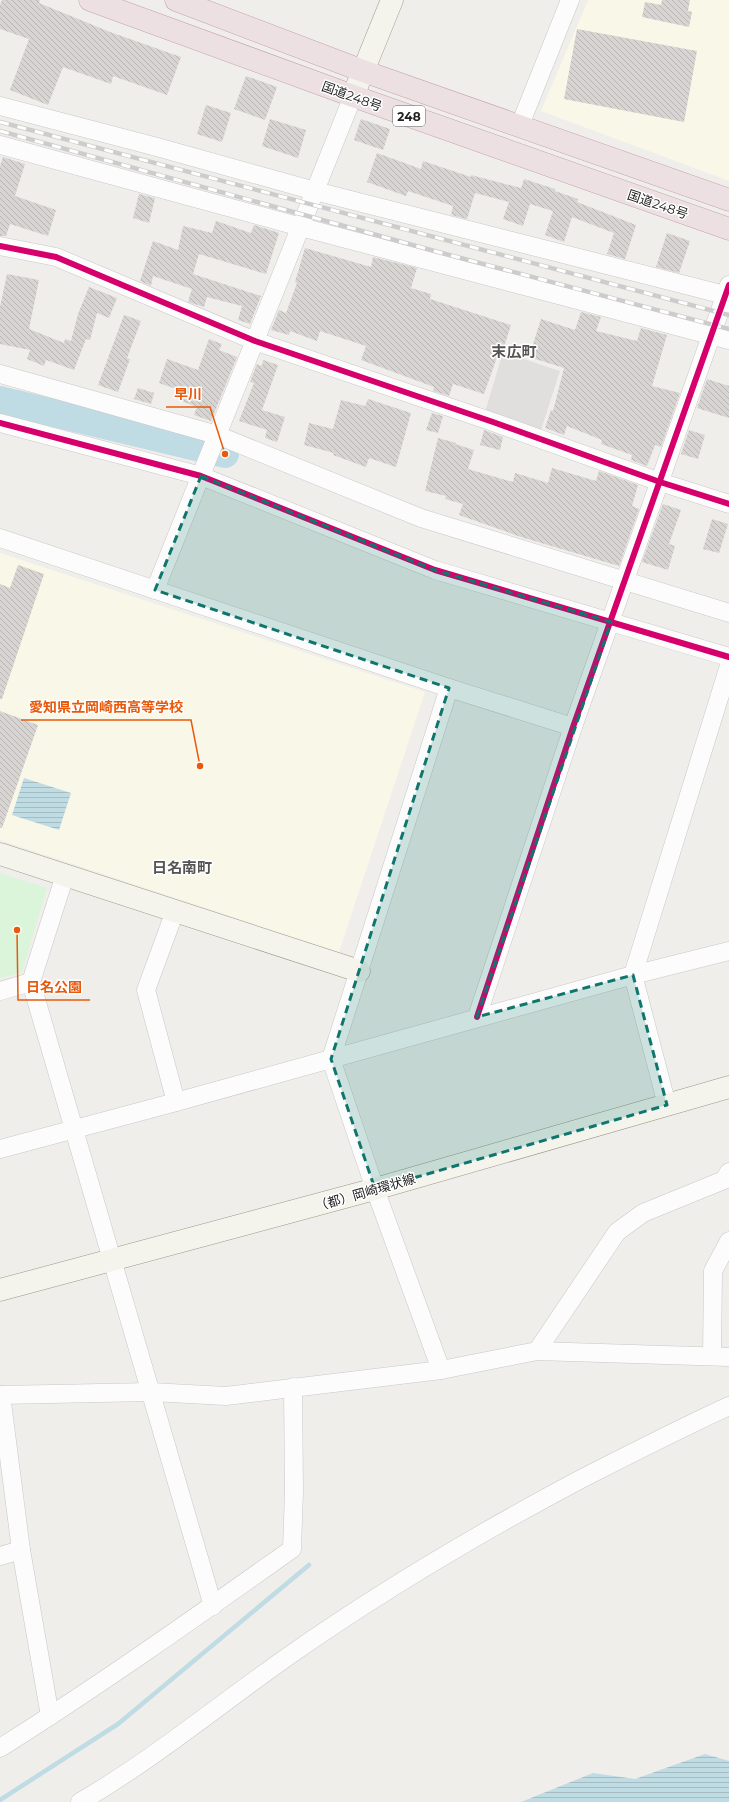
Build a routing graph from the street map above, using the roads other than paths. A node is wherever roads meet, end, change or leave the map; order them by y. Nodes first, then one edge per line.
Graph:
1 (90, 0) edge
2 (176, 0) edge
3 (392, 0) edge
4 (570, 0) edge
5 (363, 71) junction
6 (353, 96) junction
7 (0, 106) edge
8 (520, 125) junction
9 (0, 145) edge
10 (315, 191) junction
11 (729, 200) edge
12 (301, 227) junction
13 (729, 229) edge
14 (0, 246) edge
15 (728, 292) edge
16 (712, 335) junction
17 (729, 340) edge
18 (255, 341) junction
19 (0, 374) edge
20 (0, 423) edge
21 (217, 435) junction
22 (201, 476) junction
23 (660, 482) junction
24 (729, 504) edge
25 (0, 538) edge
26 (625, 582) junction
27 (155, 590) junction
28 (729, 613) edge
29 (611, 622) junction
30 (729, 658) edge
31 (729, 666) edge
32 (449, 688) junction
33 (573, 727) junction
34 (0, 854) edge
35 (65, 875) junction
36 (175, 911) junction
37 (729, 951) edge
38 (359, 971) junction
39 (633, 975) junction
40 (31, 982) junction
41 (0, 991) edge
42 (477, 1017) junction
43 (331, 1059) junction
44 (729, 1087) edge
45 (176, 1102) junction
46 (667, 1104) junction
47 (74, 1129) junction
48 (0, 1149) edge
49 (729, 1172) edge
50 (375, 1189) junction
51 (729, 1241) edge
52 (112, 1260) junction
53 (0, 1290) edge
54 (537, 1352) junction
55 (721, 1356) edge
56 (441, 1370) junction
57 (293, 1387) junction
58 (151, 1392) junction
59 (0, 1395) edge
60 (729, 1406) edge
61 (21, 1550) junction
62 (0, 1556) edge
63 (213, 1606) junction
64 (50, 1716) junction
65 (0, 1748) edge
66 (80, 1802) edge

1 - 6 highway, 国道248号 / 248
2 - 5 highway, 248
3 - 5 street
4 - 8 street
5 - 6 street
5 - 8 highway, 248
6 - 10 street
6 - 13 highway, 国道248号 / 248
7 - 10 street
8 - 11 highway, 248
9 - 12 street
10 - 12 street
10 - 15 street
12 - 16 street
12 - 18 street
14 - 18 street
15 - 16 street
16 - 17 street
16 - 23 street
18 - 21 street
18 - 23 street
19 - 21 street
20 - 22 street
21 - 22 street
21 - 26 street
22 - 27 street
22 - 29 street
23 - 24 street
23 - 26 street
25 - 27 street
26 - 28 street
26 - 29 street
27 - 32 street
29 - 30 street
29 - 33 street
31 - 39 street
32 - 33 street
32 - 38 street
33 - 42 street
34 - 35 street
35 - 36 street
35 - 40 street
36 - 38 street
36 - 45 street
37 - 39 street
38 - 43 street
39 - 42 street
39 - 46 street
40 - 41 street
40 - 47 street
42 - 43 street
43 - 45 street
43 - 50 street
44 - 46 street, （都）岡崎環状線
45 - 47 street
46 - 50 street, （都）岡崎環状線
47 - 48 street
47 - 52 street
49 - 54 street
50 - 52 street, （都）岡崎環状線
50 - 56 street
51 - 55 street
52 - 53 street, （都）岡崎環状線
52 - 58 street
54 - 55 street
54 - 56 street
56 - 57 street
57 - 58 street
57 - 63 street
58 - 59 street
58 - 63 street
59 - 61 street
60 - 66 street
61 - 62 street
61 - 64 street
63 - 64 street
64 - 65 street

